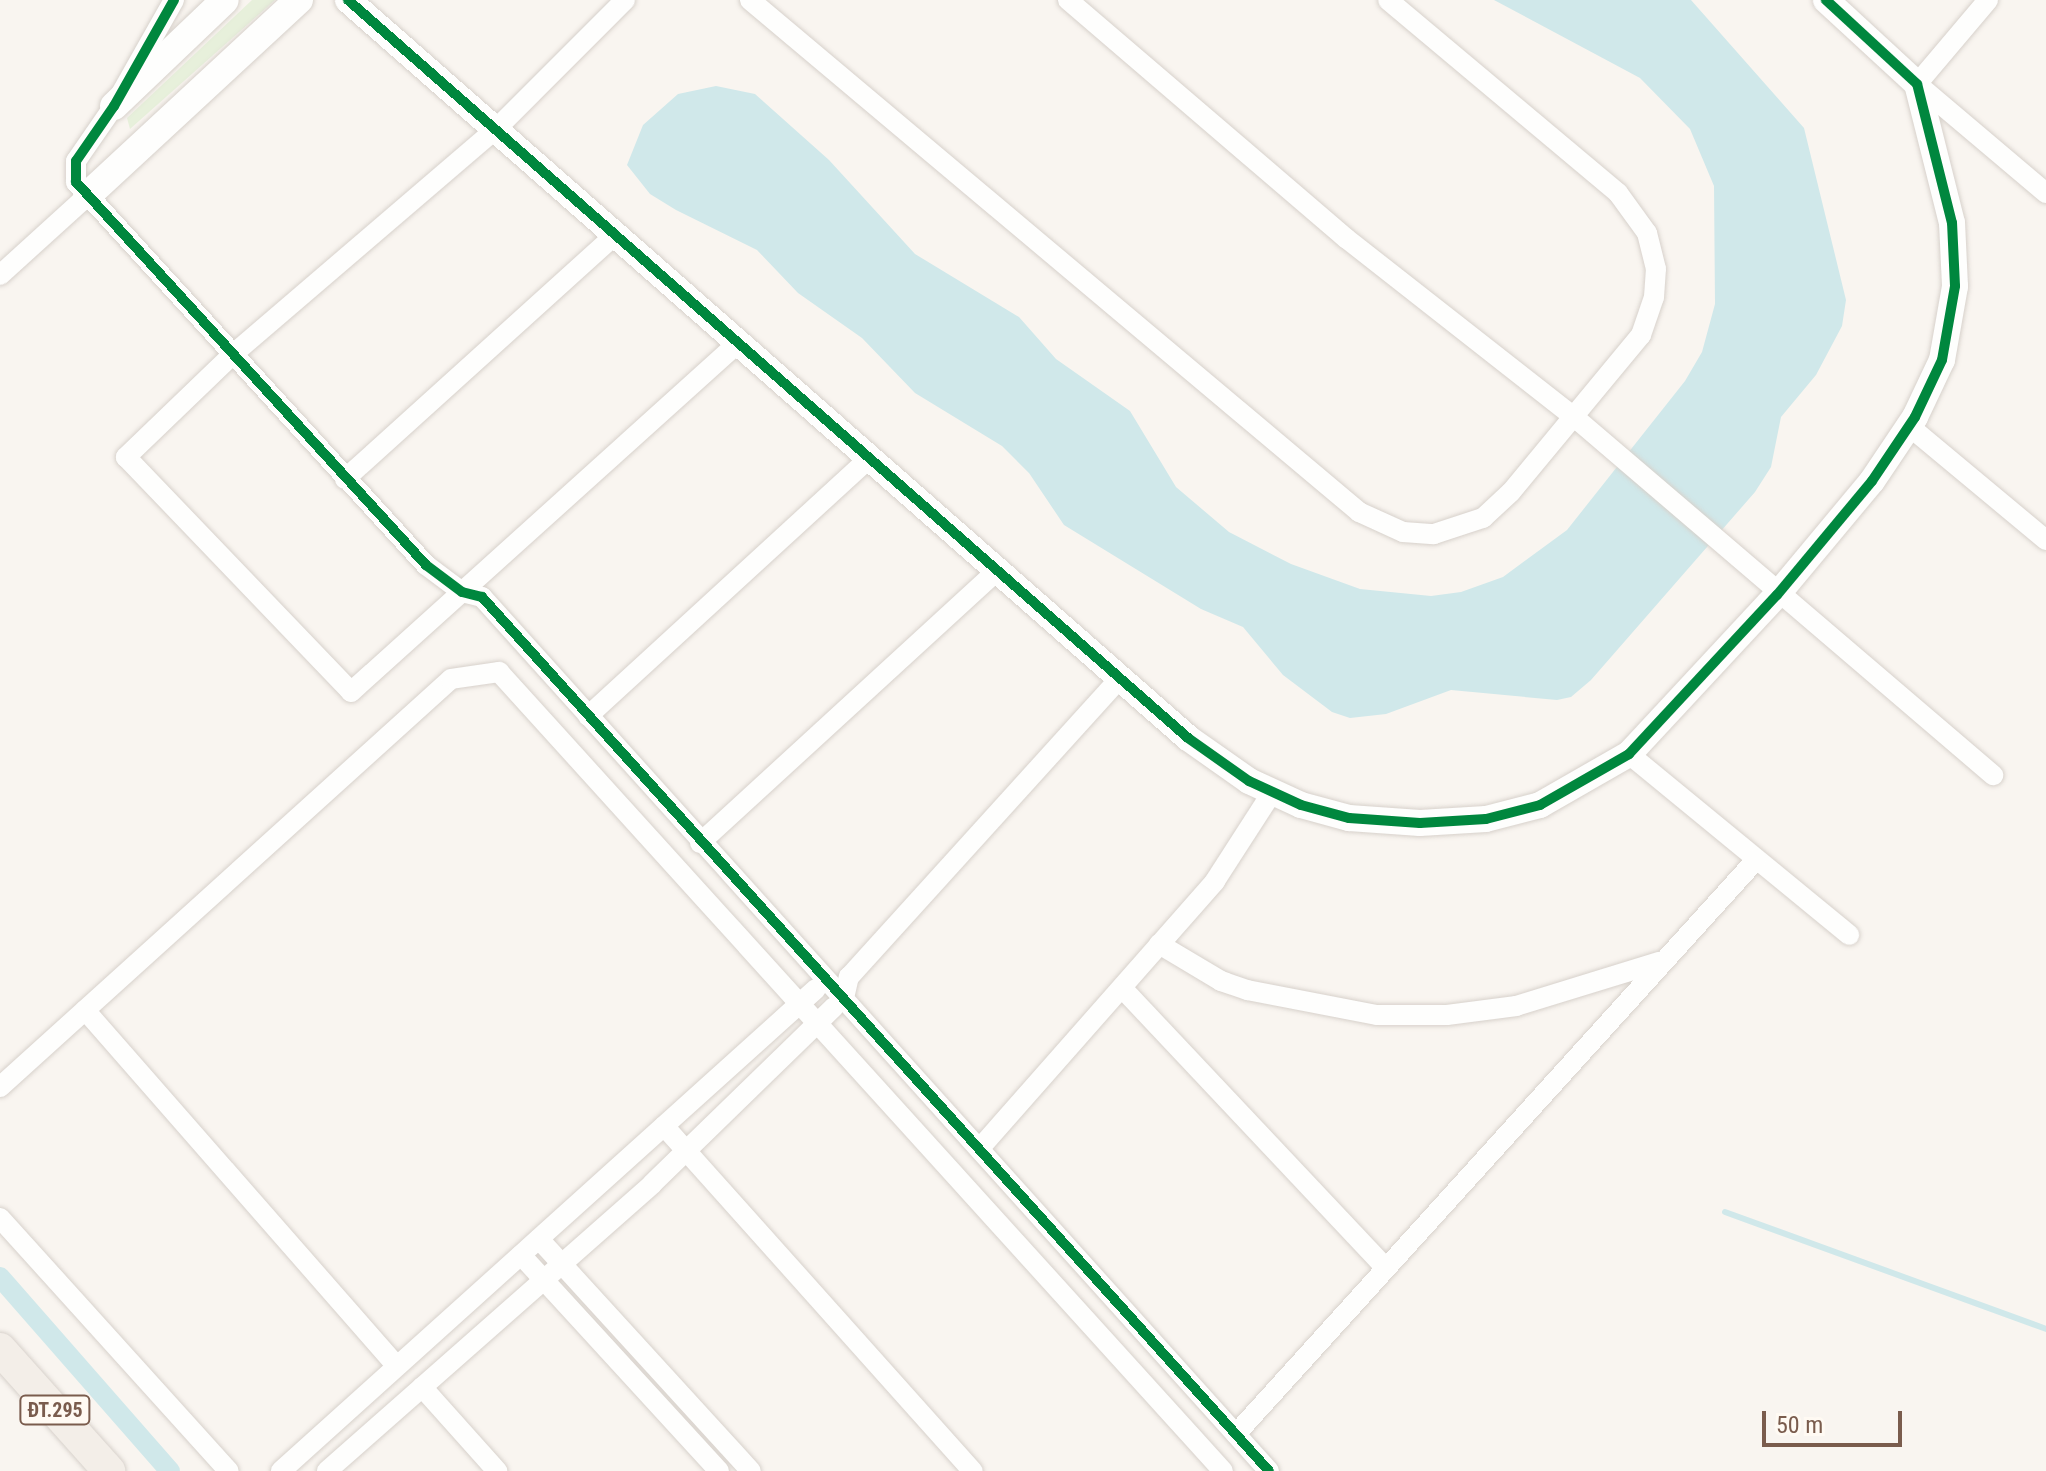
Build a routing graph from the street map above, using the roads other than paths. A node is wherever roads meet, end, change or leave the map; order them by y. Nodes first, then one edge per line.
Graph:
1 (174, 0) edge
2 (225, 0) edge
3 (299, 0) edge
4 (348, 0) edge
5 (625, 0) edge
6 (750, 0) edge
7 (1068, 0) edge
8 (1388, 0) edge
9 (1826, 0) edge
10 (1988, 0) edge
11 (1917, 84) junction
12 (114, 106) junction
13 (1961, 121) junction
14 (497, 128) junction
15 (1931, 142) junction
16 (2046, 193) edge
17 (87, 196) junction
18 (615, 235) junction
19 (0, 275) edge
20 (739, 342) junction
21 (231, 356) junction
22 (1573, 416) junction
23 (1909, 426) junction
24 (870, 458) junction
25 (345, 479) junction
26 (2044, 534) edge
27 (997, 571) junction
28 (462, 592) junction
29 (1777, 595) junction
30 (1118, 680) junction
31 (588, 716) junction
32 (1629, 754) junction
33 (1993, 775) dead end
34 (1271, 794) junction
35 (700, 843) junction
36 (1756, 860) junction
37 (1849, 935) dead end
38 (1159, 944) junction
39 (1663, 961) junction
40 (849, 977) junction
41 (822, 985) junction
42 (1122, 988) junction
43 (839, 1003) junction
44 (800, 1004) junction
45 (85, 1010) junction
46 (818, 1024) junction
47 (0, 1087) edge
48 (664, 1126) junction
49 (980, 1148) junction
50 (685, 1151) junction
51 (0, 1218) edge
52 (539, 1239) junction
53 (521, 1255) junction
54 (562, 1263) junction
55 (1384, 1266) junction
56 (545, 1278) junction
57 (0, 1349) edge
58 (394, 1369) junction
59 (419, 1390) junction
60 (707, 1423) junction
61 (1236, 1434) junction
62 (690, 1438) junction
63 (109, 1471) edge
64 (229, 1471) edge
65 (281, 1471) edge
66 (327, 1471) edge
67 (497, 1471) edge
68 (719, 1471) edge
69 (751, 1471) edge
70 (973, 1471) edge
71 (1223, 1471) edge
72 (1269, 1471) edge

1 - 12 street
2 - 12 main road
3 - 17 main road
4 - 14 street
5 - 14 street
6 - 22 street
7 - 22 street
8 - 22 street
9 - 11 street
10 - 11 street
11 - 13 street
11 - 15 street
12 - 17 street
13 - 15 street
13 - 16 street
14 - 18 street
14 - 21 street
15 - 23 street
17 - 19 street
17 - 21 street
18 - 20 street
18 - 25 street
20 - 24 street
20 - 28 street
21 - 25 street
21 - 28 street
22 - 29 street
23 - 26 street
23 - 29 street
24 - 27 street
24 - 31 street
25 - 28 street
27 - 30 street
27 - 35 street
28 - 31 street
29 - 32 street
29 - 33 street
30 - 34 street
30 - 40 street
31 - 35 street
32 - 34 street
32 - 36 street
34 - 38 street
35 - 41 street
36 - 37 street
36 - 39 street
38 - 39 street
38 - 42 street
39 - 55 street
40 - 41 street
40 - 43 street
41 - 43 street
41 - 44 street
42 - 49 street
42 - 55 street
43 - 46 street
43 - 49 street
44 - 45 street
44 - 46 street
44 - 48 street
45 - 47 street
45 - 58 street
46 - 50 street
46 - 71 street
48 - 50 street
48 - 52 street
49 - 61 street
50 - 54 street
50 - 70 street
51 - 64 street
52 - 53 street
52 - 54 street
53 - 56 street
53 - 58 street
54 - 56 street
54 - 60 street
55 - 61 street
56 - 59 street
56 - 62 street
57 - 63 main road, ĐT.295
58 - 59 street
58 - 65 street
59 - 66 street
59 - 67 street
60 - 62 street
60 - 69 street
61 - 72 street
62 - 68 street

